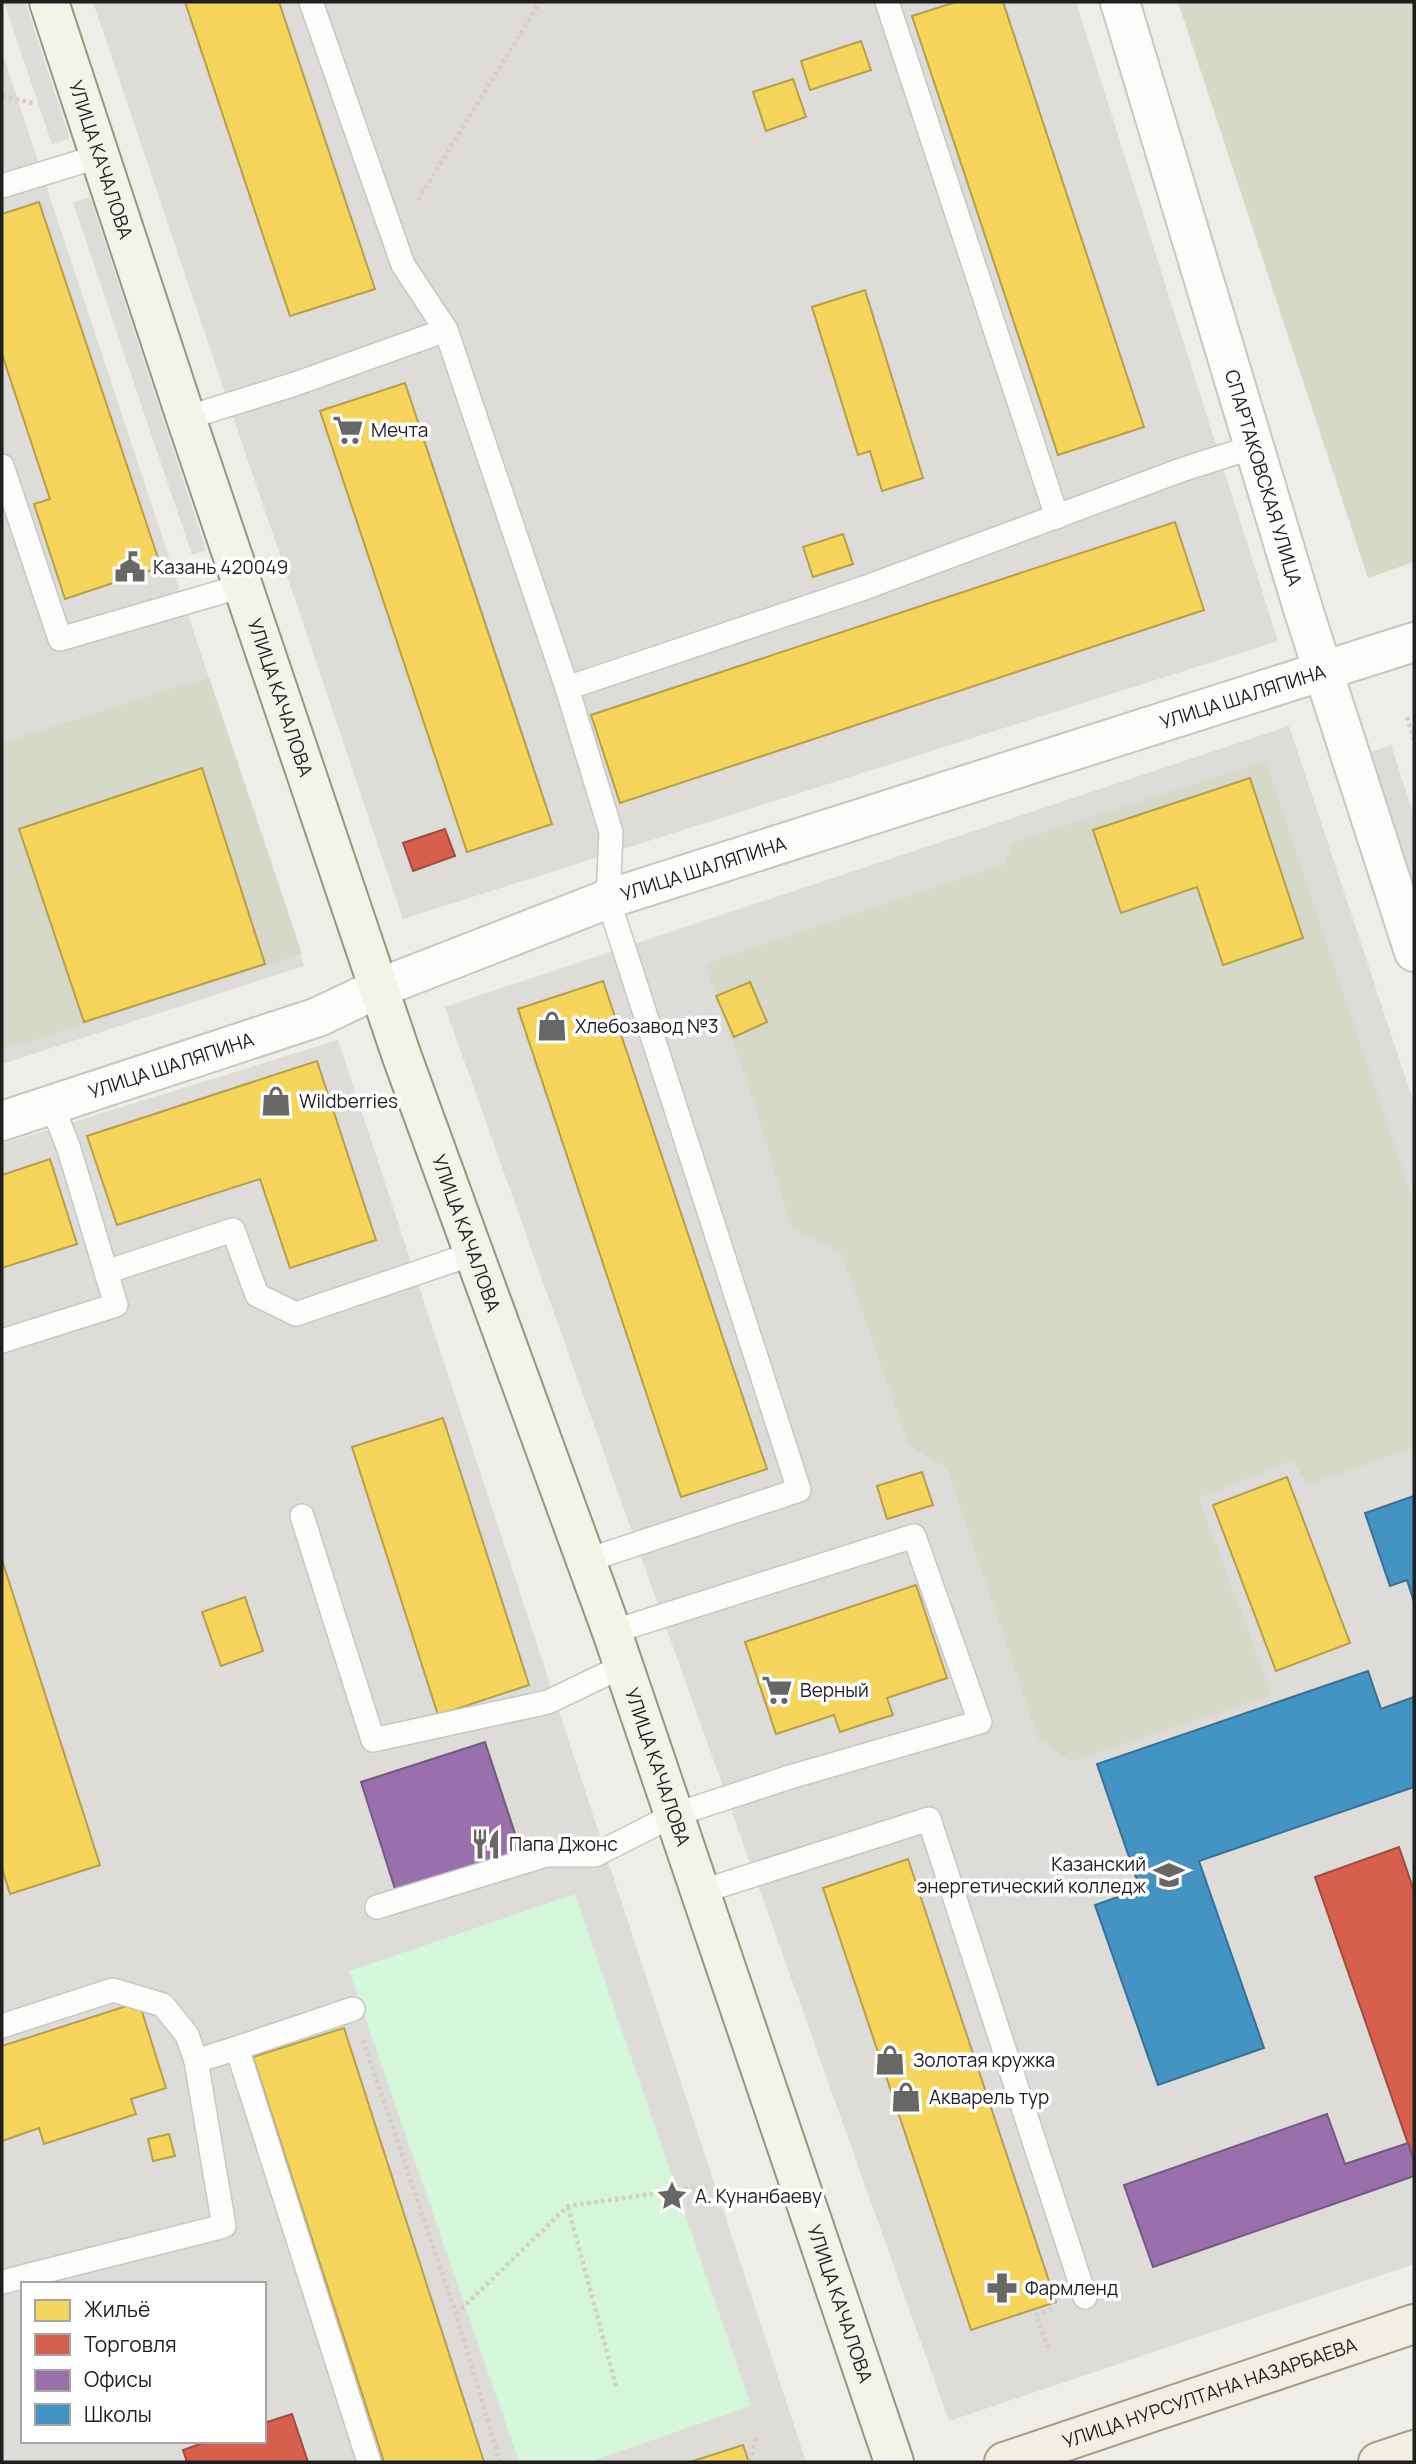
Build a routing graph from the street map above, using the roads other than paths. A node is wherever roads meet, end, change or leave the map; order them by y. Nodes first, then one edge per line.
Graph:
1 (50, 2) edge
2 (311, 2) edge
3 (887, 2) edge
4 (1120, 2) edge
5 (100, 156) junction
6 (2, 186) edge
7 (446, 330) junction
8 (186, 418) junction
9 (1253, 447) junction
10 (2, 466) edge
11 (1057, 517) junction
12 (242, 586) junction
13 (1414, 642) edge
14 (1323, 670) junction
15 (567, 688) junction
16 (608, 899) junction
17 (1414, 952) edge
18 (379, 988) junction
19 (52, 1105) junction
20 (2, 1121) edge
21 (475, 1253) junction
22 (106, 1272) junction
23 (2, 1341) edge
24 (302, 1516) dead end
25 (585, 1560) junction
26 (618, 1649) junction
27 (674, 1815) junction
28 (700, 1892) junction
29 (377, 1907) dead end
30 (353, 2009) road end
31 (2, 2026) edge
32 (237, 2048) junction
33 (196, 2061) junction
34 (2, 2282) edge
35 (1085, 2297) dead end
36 (1414, 2324) edge
37 (1414, 2450) edge
38 (369, 2462) edge
39 (894, 2462) edge
40 (1004, 2462) edge
41 (1378, 2462) edge

1 - 5 street, УЛИЦА КАЧАЛОВА
2 - 7 lane
3 - 11 lane
4 - 9 street, СПАРТАКОВСКАЯ УЛИЦА
5 - 6 lane
5 - 8 street, УЛИЦА КАЧАЛОВА
7 - 8 lane
7 - 15 lane
8 - 12 street, УЛИЦА КАЧАЛОВА
9 - 11 lane
9 - 14 street, СПАРТАКОВСКАЯ УЛИЦА
10 - 12 lane
11 - 15 lane
12 - 18 street, УЛИЦА КАЧАЛОВА
13 - 14 street, УЛИЦА ШАЛЯПИНА
14 - 16 street, УЛИЦА ШАЛЯПИНА
14 - 17 street, СПАРТАКОВСКАЯ УЛИЦА
15 - 16 lane
16 - 18 street, УЛИЦА ШАЛЯПИНА
16 - 25 lane
18 - 19 street, УЛИЦА ШАЛЯПИНА
18 - 21 street, УЛИЦА КАЧАЛОВА
19 - 20 street, УЛИЦА ШАЛЯПИНА
19 - 22 lane
21 - 22 lane
21 - 25 street, УЛИЦА КАЧАЛОВА
22 - 23 lane
24 - 26 lane
25 - 26 street, УЛИЦА КАЧАЛОВА
26 - 27 street, УЛИЦА КАЧАЛОВА
26 - 27 lane
27 - 28 street, УЛИЦА КАЧАЛОВА
27 - 29 lane
28 - 35 lane
28 - 39 street, УЛИЦА КАЧАЛОВА
30 - 32 lane
31 - 33 lane
32 - 33 lane
32 - 38 lane
33 - 34 lane
36 - 40 main road, УЛИЦА НУРСУЛТАНА НАЗАРБАЕВА
37 - 41 main road

